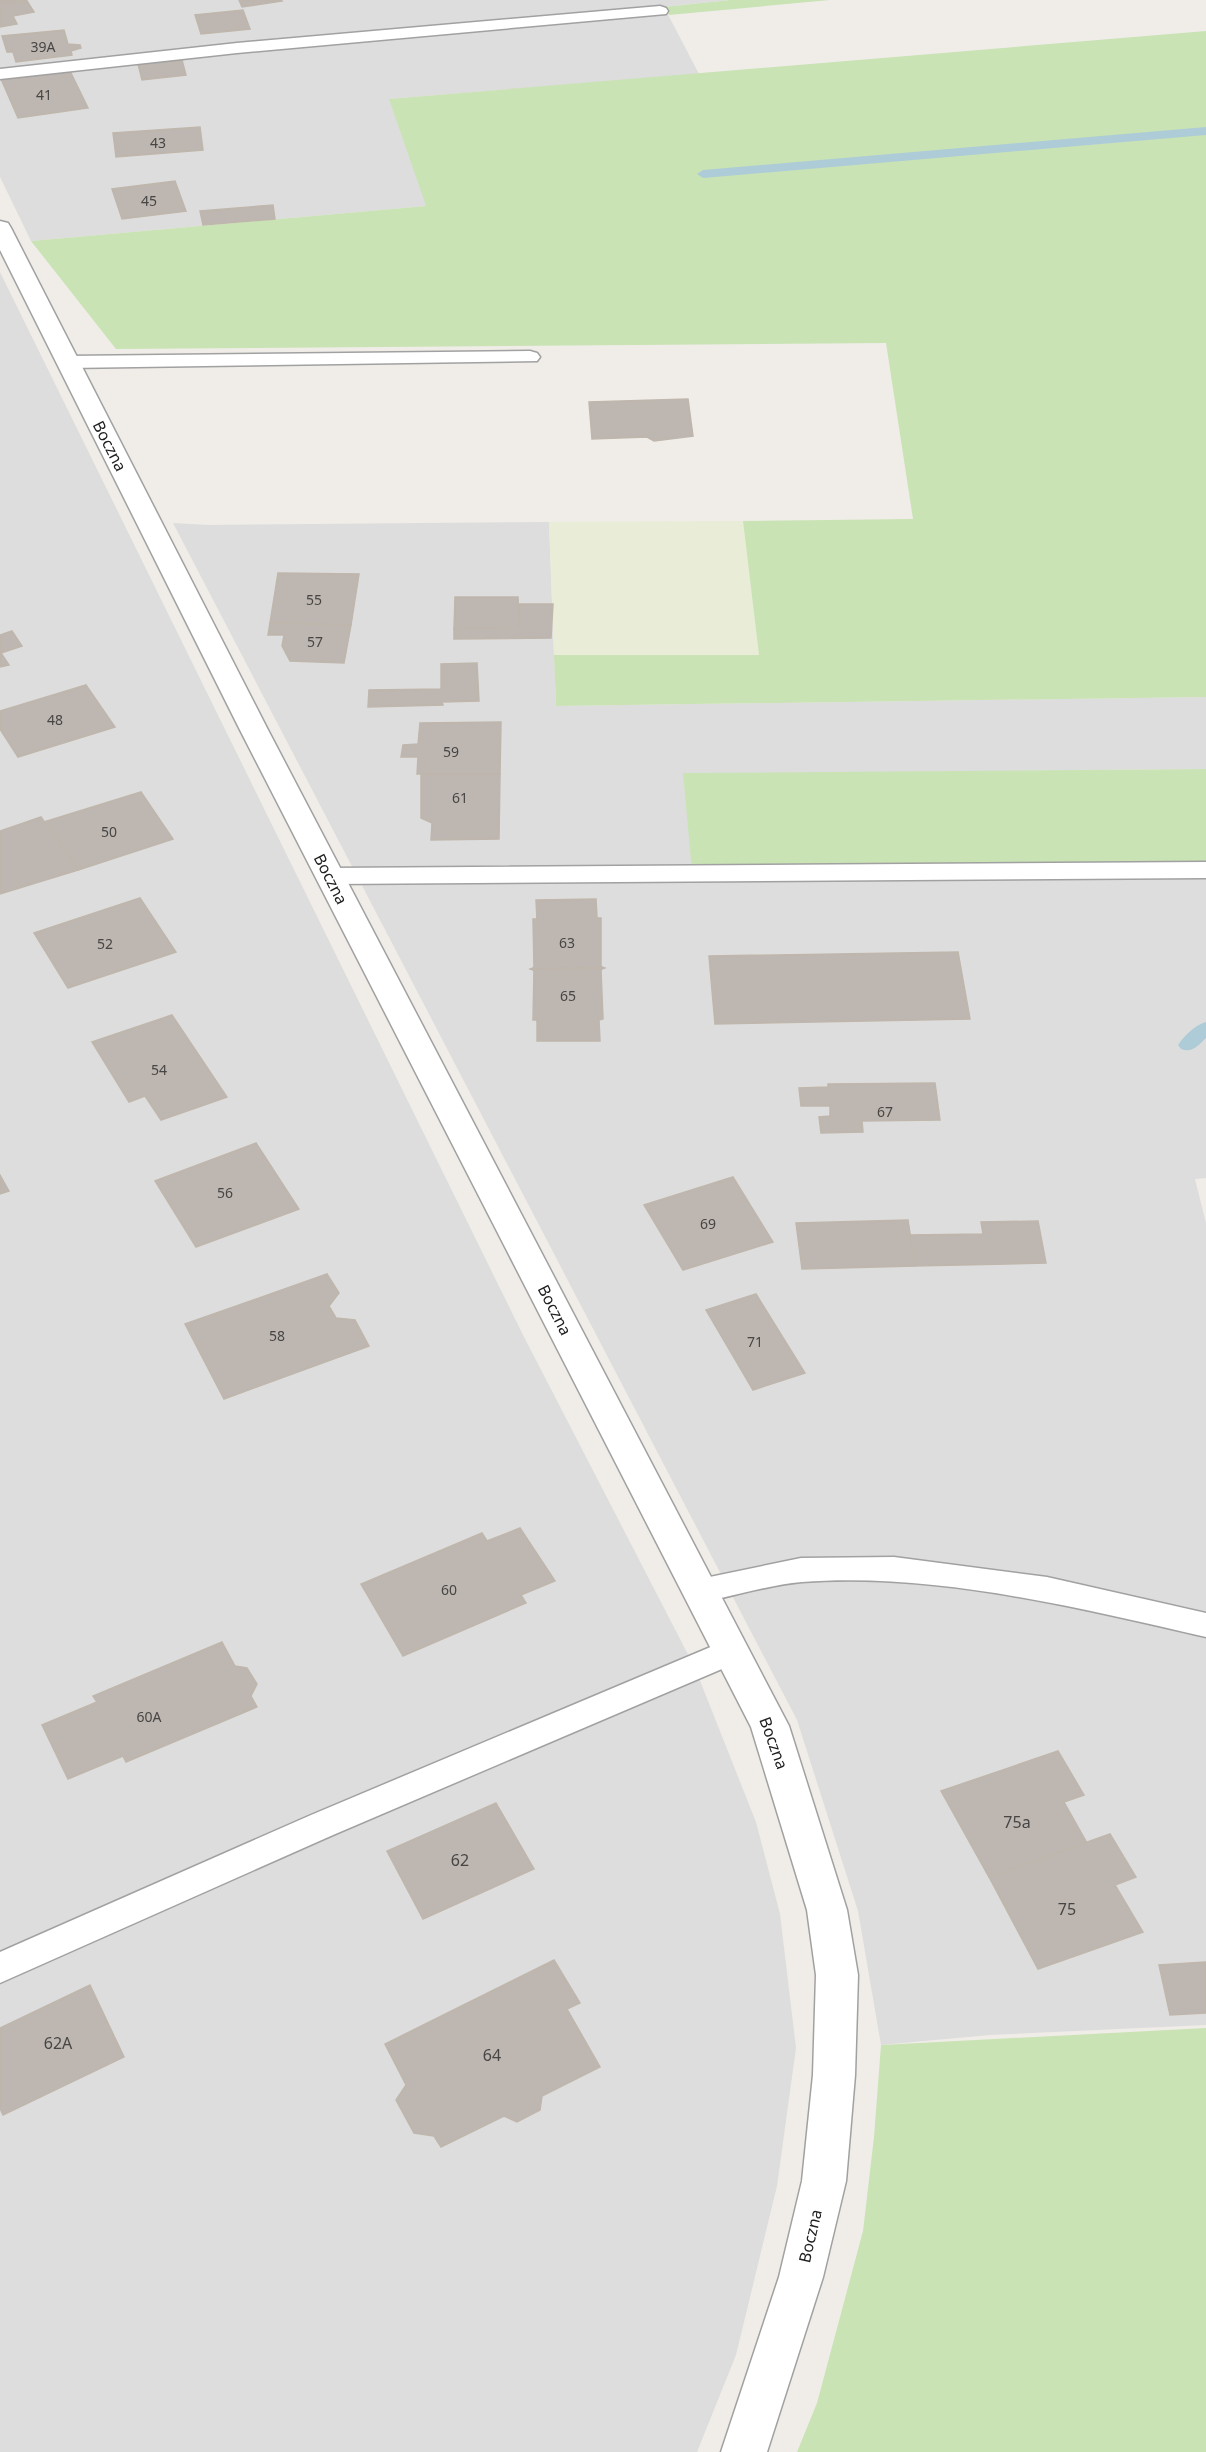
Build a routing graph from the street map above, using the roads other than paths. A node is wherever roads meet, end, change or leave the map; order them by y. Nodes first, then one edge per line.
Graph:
1 (660, 12) dead end
2 (0, 74) edge
3 (0, 228) edge
4 (530, 357) dead end
5 (68, 362) junction
6 (1206, 870) edge
7 (330, 876) junction
8 (700, 1591) junction
9 (1206, 1625) edge
10 (732, 1651) junction
11 (0, 1968) edge
12 (744, 2452) edge

1 - 2 lane
3 - 5 street, Boczna
4 - 5 lane
5 - 7 street, Boczna
6 - 7 lane
7 - 8 street, Boczna
8 - 9 lane
8 - 10 street, Boczna
10 - 11 lane
10 - 12 street, Boczna

